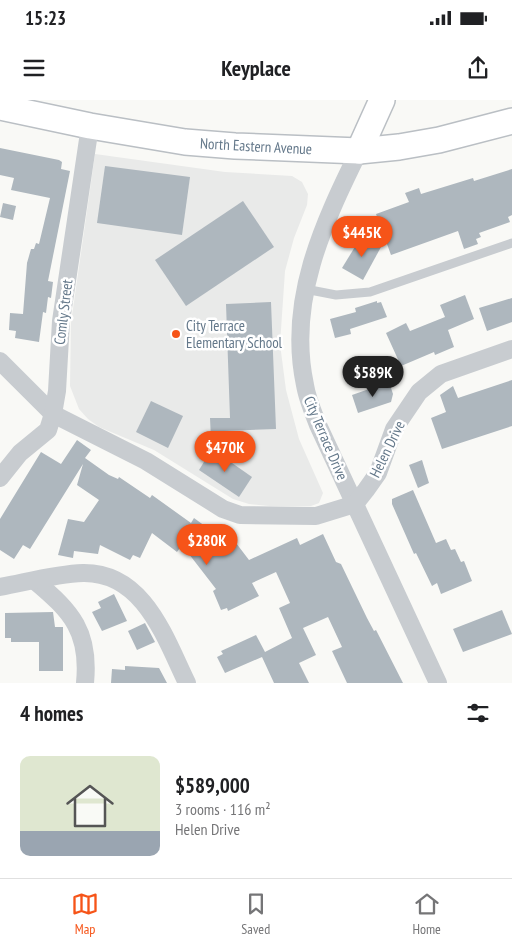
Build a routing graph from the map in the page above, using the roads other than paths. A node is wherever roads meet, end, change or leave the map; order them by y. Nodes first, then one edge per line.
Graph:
1 (382, 100) edge
2 (0, 107) edge
3 (512, 121) edge
4 (90, 126) junction
5 (359, 151) junction
6 (512, 243) edge
7 (305, 289) junction
8 (512, 349) edge
9 (0, 361) edge
10 (53, 414) junction
11 (0, 478) edge
12 (355, 504) junction
13 (35, 581) junction
14 (0, 587) edge
15 (85, 683) edge
16 (187, 683) edge
17 (438, 683) edge

1 - 5 main road, City Terrace Drive
2 - 4 main road, North Eastern Avenue
3 - 5 main road, North Eastern Avenue
4 - 5 main road, North Eastern Avenue
4 - 10 street, Comly Street
5 - 7 street, City Terrace Drive
6 - 7 lane
7 - 12 street, City Terrace Drive
8 - 12 street, Helen Drive
9 - 10 street
10 - 11 street, Comly Street
10 - 12 street
12 - 17 street, City Terrace Drive
13 - 14 street
13 - 15 street
13 - 16 street

